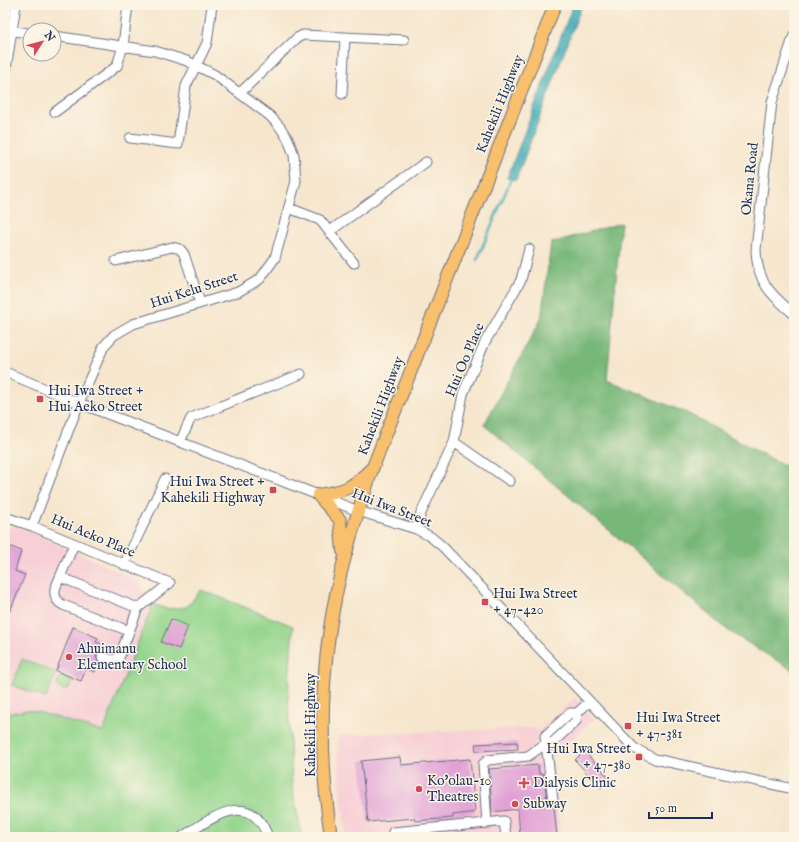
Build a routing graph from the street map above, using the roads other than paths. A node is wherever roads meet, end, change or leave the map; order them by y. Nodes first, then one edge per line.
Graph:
1 (16, 5) edge
2 (128, 5) edge
3 (212, 5) edge
4 (555, 5) edge
5 (9, 30) edge
6 (22, 32) edge
7 (794, 35) edge
8 (62, 37) edge
9 (345, 37) junction
10 (404, 40) dead end
11 (123, 46) junction
12 (197, 65) junction
13 (5, 75) edge
14 (240, 93) junction
15 (342, 94) dead end
16 (55, 112) dead end
17 (130, 138) dead end
18 (426, 162) dead end
19 (289, 208) junction
20 (330, 231) junction
21 (529, 249) dead end
22 (116, 261) dead end
23 (354, 263) dead end
24 (200, 303) junction
25 (794, 314) edge
26 (5, 372) edge
27 (301, 374) dead end
28 (79, 403) junction
29 (180, 442) junction
30 (454, 442) junction
31 (373, 467) junction
32 (165, 479) dead end
33 (510, 481) dead end
34 (318, 495) junction
35 (358, 511) junction
36 (5, 517) edge
37 (32, 526) junction
38 (416, 529) junction
39 (74, 544) junction
40 (344, 562) junction
41 (124, 565) junction
42 (60, 576) junction
43 (138, 608) junction
44 (129, 631) junction
45 (102, 657) dead end
46 (589, 702) junction
47 (545, 744) junction
48 (794, 789) edge
49 (553, 800) dead end
50 (487, 823) junction
51 (182, 837) edge
52 (268, 837) edge
53 (332, 837) edge
54 (394, 837) edge
55 (506, 837) edge

1 - 5 street
2 - 11 street
3 - 12 street
4 - 31 main road, Kahekili Highway
5 - 6 street
5 - 13 street
7 - 25 street, Okana Road
8 - 11 street, Hui Kelu Street
9 - 10 street
9 - 14 street
9 - 15 street
11 - 12 street, Hui Kelu Street
11 - 16 street
12 - 14 street, Hui Kelu Street
12 - 17 street
14 - 19 street, Hui Kelu Street
18 - 20 street
19 - 20 street
19 - 24 street, Hui Kelu Street
20 - 23 street
21 - 30 street, Hui Oo Place
22 - 24 street
24 - 28 street, Hui Kelu Street
26 - 28 street, Hui Iwa Street
27 - 29 street
28 - 29 street, Hui Iwa Street
28 - 37 street, Hui Kelu Street
29 - 34 street, Hui Iwa Street
30 - 33 street
30 - 38 street, Hui Oo Place
31 - 34 main road
31 - 35 main road, Kahekili Highway
32 - 41 street
34 - 35 street, Hui Iwa Street
34 - 40 main road
35 - 38 street, Hui Iwa Street
35 - 40 main road, Kahekili Highway
36 - 37 street, Hui Aeko Place
37 - 39 street, Hui Aeko Place
38 - 46 street, Hui Iwa Street
39 - 41 street, Hui Aeko Place
39 - 42 street
40 - 53 main road, Kahekili Highway
41 - 43 street, Hui Aeko Place
42 - 43 street
42 - 44 street
43 - 44 street
44 - 45 street
46 - 47 street
46 - 48 street, Hui Iwa Street
47 - 49 street
47 - 50 street
50 - 54 street
50 - 55 street
51 - 52 street

